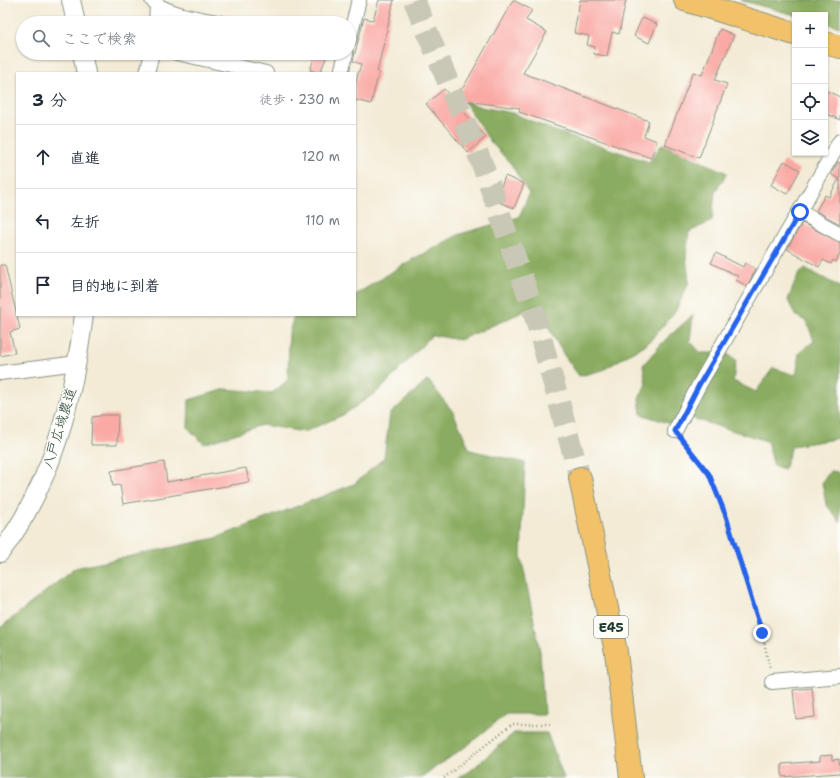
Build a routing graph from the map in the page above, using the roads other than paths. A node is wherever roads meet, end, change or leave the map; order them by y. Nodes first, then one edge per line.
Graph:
1 (71, 0) edge
2 (360, 0) edge
3 (685, 0) edge
4 (155, 3) edge
5 (74, 16) edge
6 (156, 16) edge
7 (198, 16) edge
8 (356, 16) edge
9 (792, 33) edge
10 (828, 44) edge
11 (840, 47) edge
12 (83, 60) edge
13 (150, 60) edge
14 (208, 60) edge
15 (344, 60) edge
16 (86, 72) edge
17 (147, 72) edge
18 (262, 72) edge
19 (341, 72) edge
20 (840, 141) edge
21 (800, 212) junction
22 (840, 234) edge
23 (84, 316) edge
24 (77, 363) junction
25 (0, 373) edge
26 (675, 431) road end
27 (580, 478) tunnel mouth
28 (0, 553) edge
29 (840, 676) edge
30 (772, 682) road end
31 (631, 778) edge

1 - 5 street
2 - 8 street
3 - 9 highway
4 - 6 street
4 - 7 street
10 - 11 highway
12 - 16 street
13 - 17 street
14 - 18 street
15 - 19 street
20 - 21 street
21 - 22 street
21 - 26 street
23 - 24 street, 八戸広域農道
24 - 25 street
24 - 28 street, 八戸広域農道
27 - 31 highway, E45
29 - 30 street

